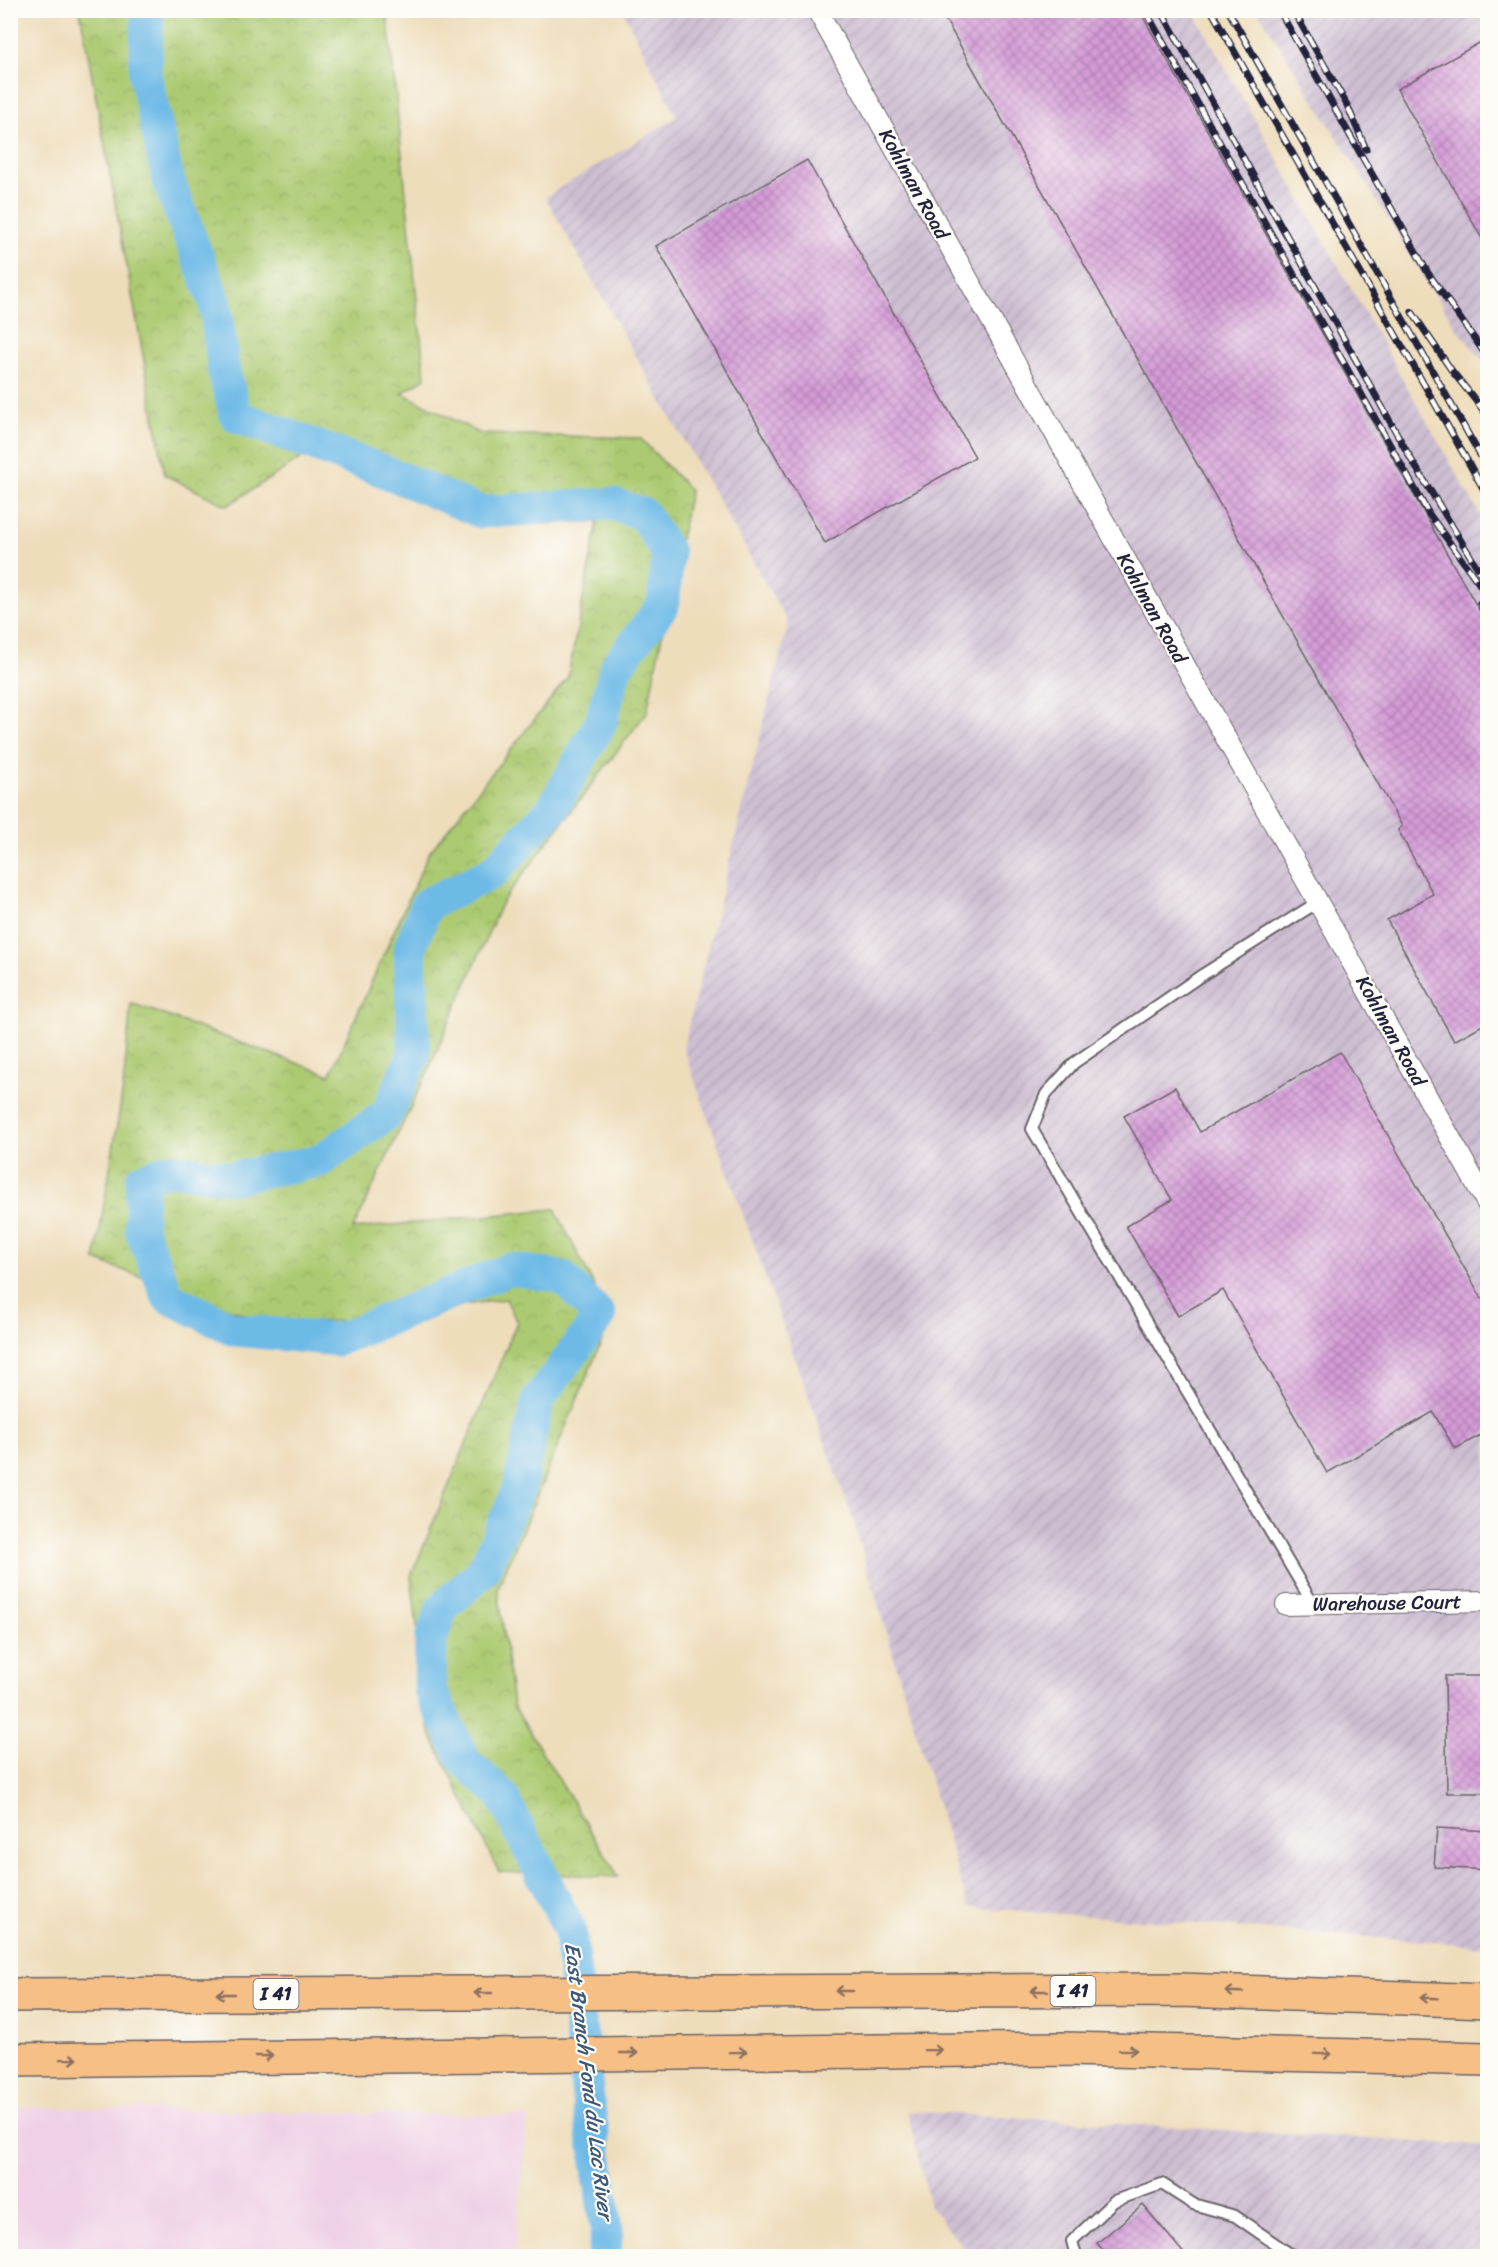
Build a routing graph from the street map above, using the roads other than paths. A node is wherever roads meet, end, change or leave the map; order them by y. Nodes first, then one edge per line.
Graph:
1 (817, 10) edge
2 (1318, 902) junction
3 (1488, 1205) edge
4 (1488, 1601) edge
5 (1313, 1604) junction
6 (1286, 1605) dead end
7 (10, 1995) edge
8 (1488, 2001) edge
9 (1488, 2059) edge
10 (10, 2060) edge
11 (1076, 2256) edge
12 (1293, 2256) edge

1 - 2 street, Kohlman Road
2 - 3 street, Kohlman Road
2 - 5 lane
4 - 5 street, Warehouse Court
5 - 6 street, Warehouse Court
8 -> 7 highway, I 41
10 -> 9 highway
11 - 12 lane

